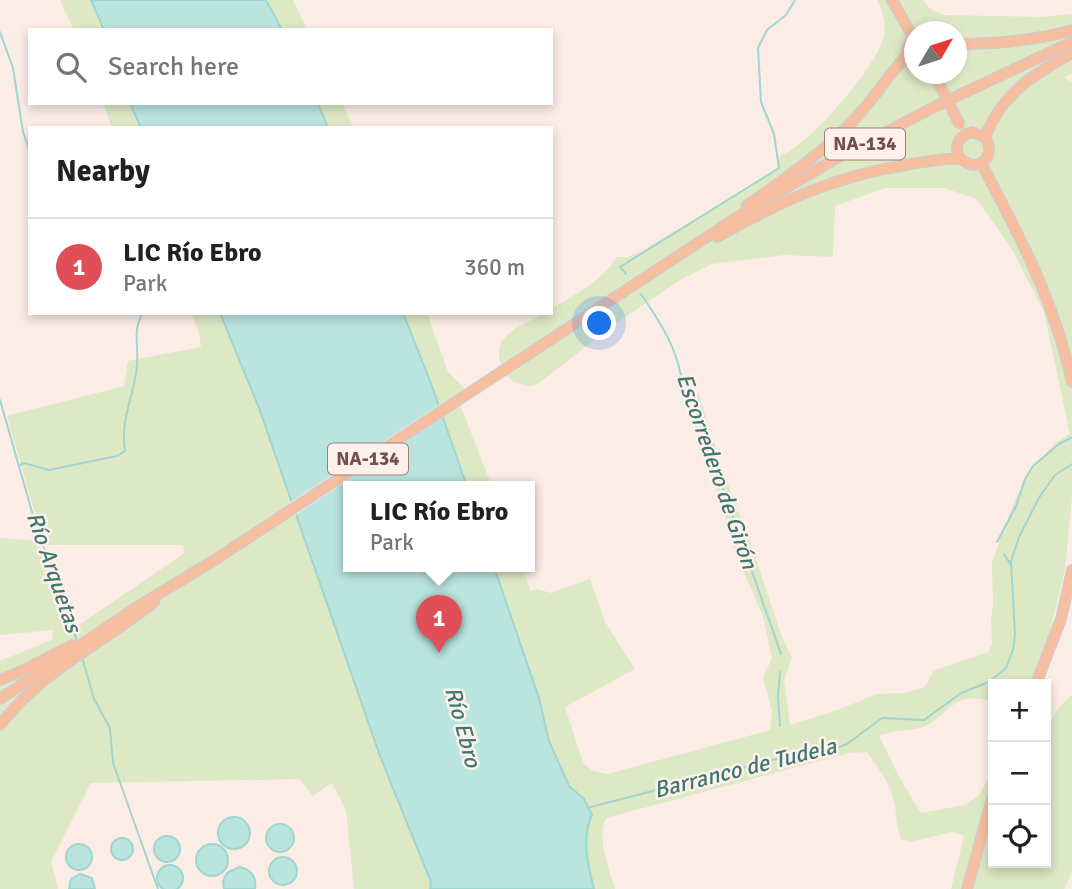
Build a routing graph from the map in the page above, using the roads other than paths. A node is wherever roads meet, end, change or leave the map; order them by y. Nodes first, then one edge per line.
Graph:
1 (892, 0) edge
2 (904, 21) edge
3 (1072, 30) edge
4 (1072, 42) edge
5 (967, 44) edge
6 (1072, 53) edge
7 (904, 58) edge
8 (938, 84) edge
9 (963, 129) junction
10 (985, 137) junction
11 (960, 159) junction
12 (981, 163) junction
13 (667, 264) junction
14 (618, 296) junction
15 (1072, 382) edge
16 (1072, 570) edge
17 (175, 584) junction
18 (136, 607) junction
19 (1038, 679) edge
20 (0, 680) edge
21 (0, 699) edge
22 (0, 725) edge
23 (990, 805) edge
24 (967, 889) edge

1 - 2 main road
3 - 5 main road
4 - 13 main road, NA-134
6 - 10 main road
7 - 14 main road
8 - 9 main road, bridge
9 - 10 main road
9 - 11 main road
10 - 12 main road
11 - 12 main road
11 - 13 main road
12 - 15 main road
13 - 14 main road, NA-134
14 - 17 main road, NA-134
16 - 19 main road
17 - 18 main road, NA-134
17 - 22 main road
18 - 20 main road
18 - 21 main road, NA-134
23 - 24 main road

